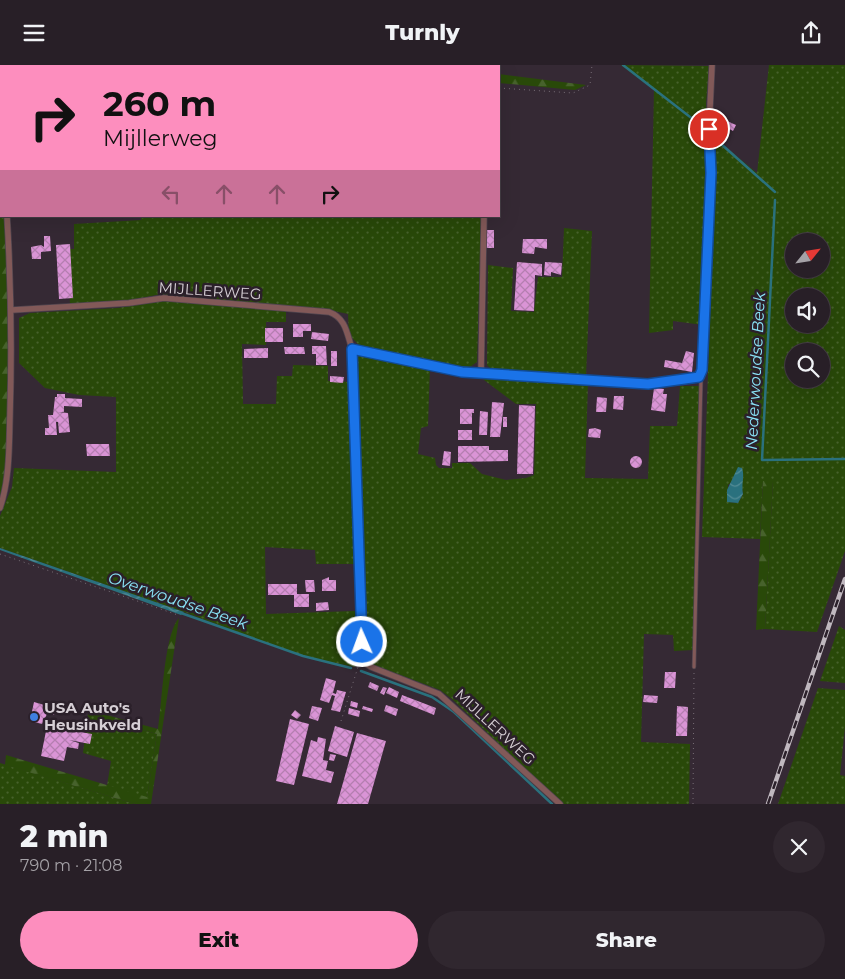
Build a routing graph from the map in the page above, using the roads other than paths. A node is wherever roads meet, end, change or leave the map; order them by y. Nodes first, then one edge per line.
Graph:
1 (712, 65) edge
2 (7, 217) edge
3 (484, 217) edge
4 (12, 310) junction
5 (352, 349) junction
6 (481, 372) junction
7 (699, 377) junction
8 (0, 508) edge
9 (694, 667) road end
10 (560, 804) edge

1 - 7 street
2 - 4 street
3 - 6 street
4 - 5 street, MIJLLERWEG
4 - 8 street
5 - 6 street
5 - 10 street, MIJLLERWEG
6 - 7 street
7 - 9 lane

